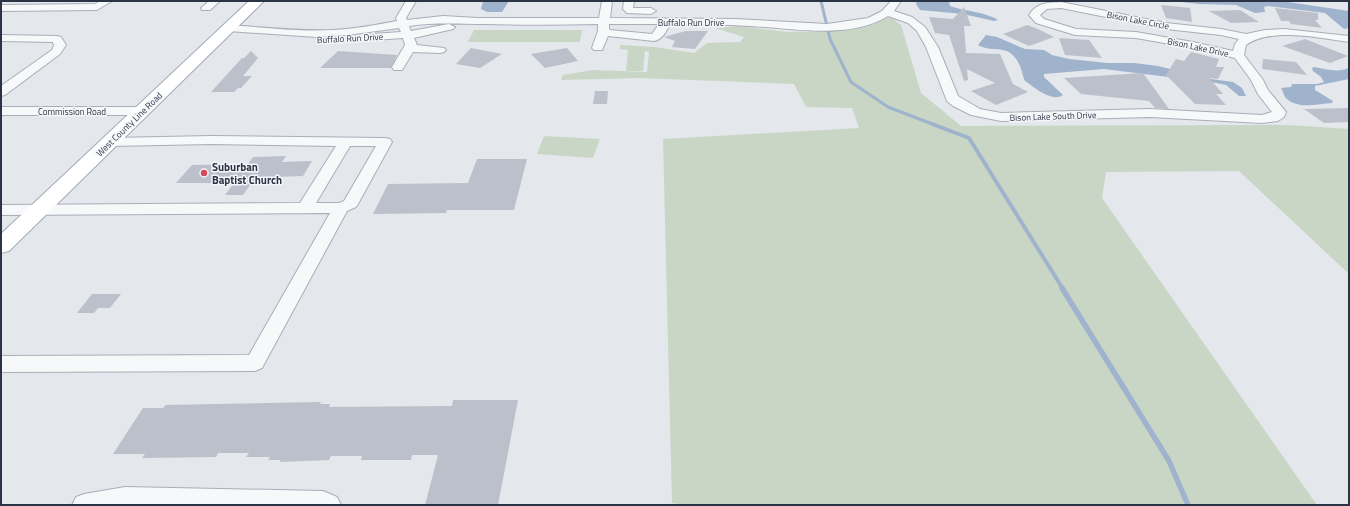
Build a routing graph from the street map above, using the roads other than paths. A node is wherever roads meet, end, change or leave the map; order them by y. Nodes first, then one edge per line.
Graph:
1 (83, 1) edge
2 (107, 1) edge
3 (257, 1) edge
4 (411, 1) edge
5 (607, 1) edge
6 (629, 1) edge
7 (896, 1) edge
8 (1, 8) edge
9 (74, 8) junction
10 (731, 12) dead end
11 (886, 12) junction
12 (1036, 13) joint
13 (707, 17) junction
14 (477, 21) junction
15 (666, 22) junction
16 (402, 23) junction
17 (604, 26) junction
18 (225, 32) junction
19 (408, 35) junction
20 (1, 38) edge
21 (1247, 38) junction
22 (1349, 39) edge
23 (410, 48) junction
24 (598, 48) dead end
25 (440, 50) dead end
26 (1239, 56) junction
27 (398, 67) dead end
28 (1, 92) edge
29 (1, 111) edge
30 (142, 111) junction
31 (110, 142) junction
32 (345, 142) junction
33 (305, 208) junction
34 (341, 208) junction
35 (40, 209) junction
36 (1, 210) edge
37 (1, 246) edge
38 (1, 364) edge
39 (84, 505) edge
40 (329, 505) edge

1 - 9 street
2 - 9 street
3 - 18 main road, West County Line Road
4 - 16 street
5 - 17 street
6 - 13 street
7 - 11 street, Buffalo Run Drive
8 - 9 street
10 - 13 street
11 - 13 street, Buffalo Run Drive
11 - 26 street, Bison Lake South Drive
12 - 21 street, Bison Lake Circle
12 - 26 street, Bison Lake Drive
13 - 15 street, Buffalo Run Drive
14 - 16 street, Buffalo Run Drive
14 - 17 street, Buffalo Run Drive
14 - 19 street, Buffalo Run Drive
15 - 17 street, Buffalo Run Drive
15 - 17 street
16 - 18 street, Buffalo Run Drive
16 - 19 street
17 - 24 street
18 - 19 street, Buffalo Run Drive
18 - 30 main road, West County Line Road
19 - 23 street
20 - 28 street
21 - 22 street
21 - 26 street, Bison Lake Drive
23 - 25 street
23 - 27 street
29 - 30 street, Commission Road
30 - 31 main road, West County Line Road
31 - 32 street
31 - 35 main road, West County Line Road
32 - 33 street
32 - 34 street
33 - 34 street
33 - 35 street
34 - 38 street
35 - 36 street
35 - 37 main road, West County Line Road
39 - 40 street

